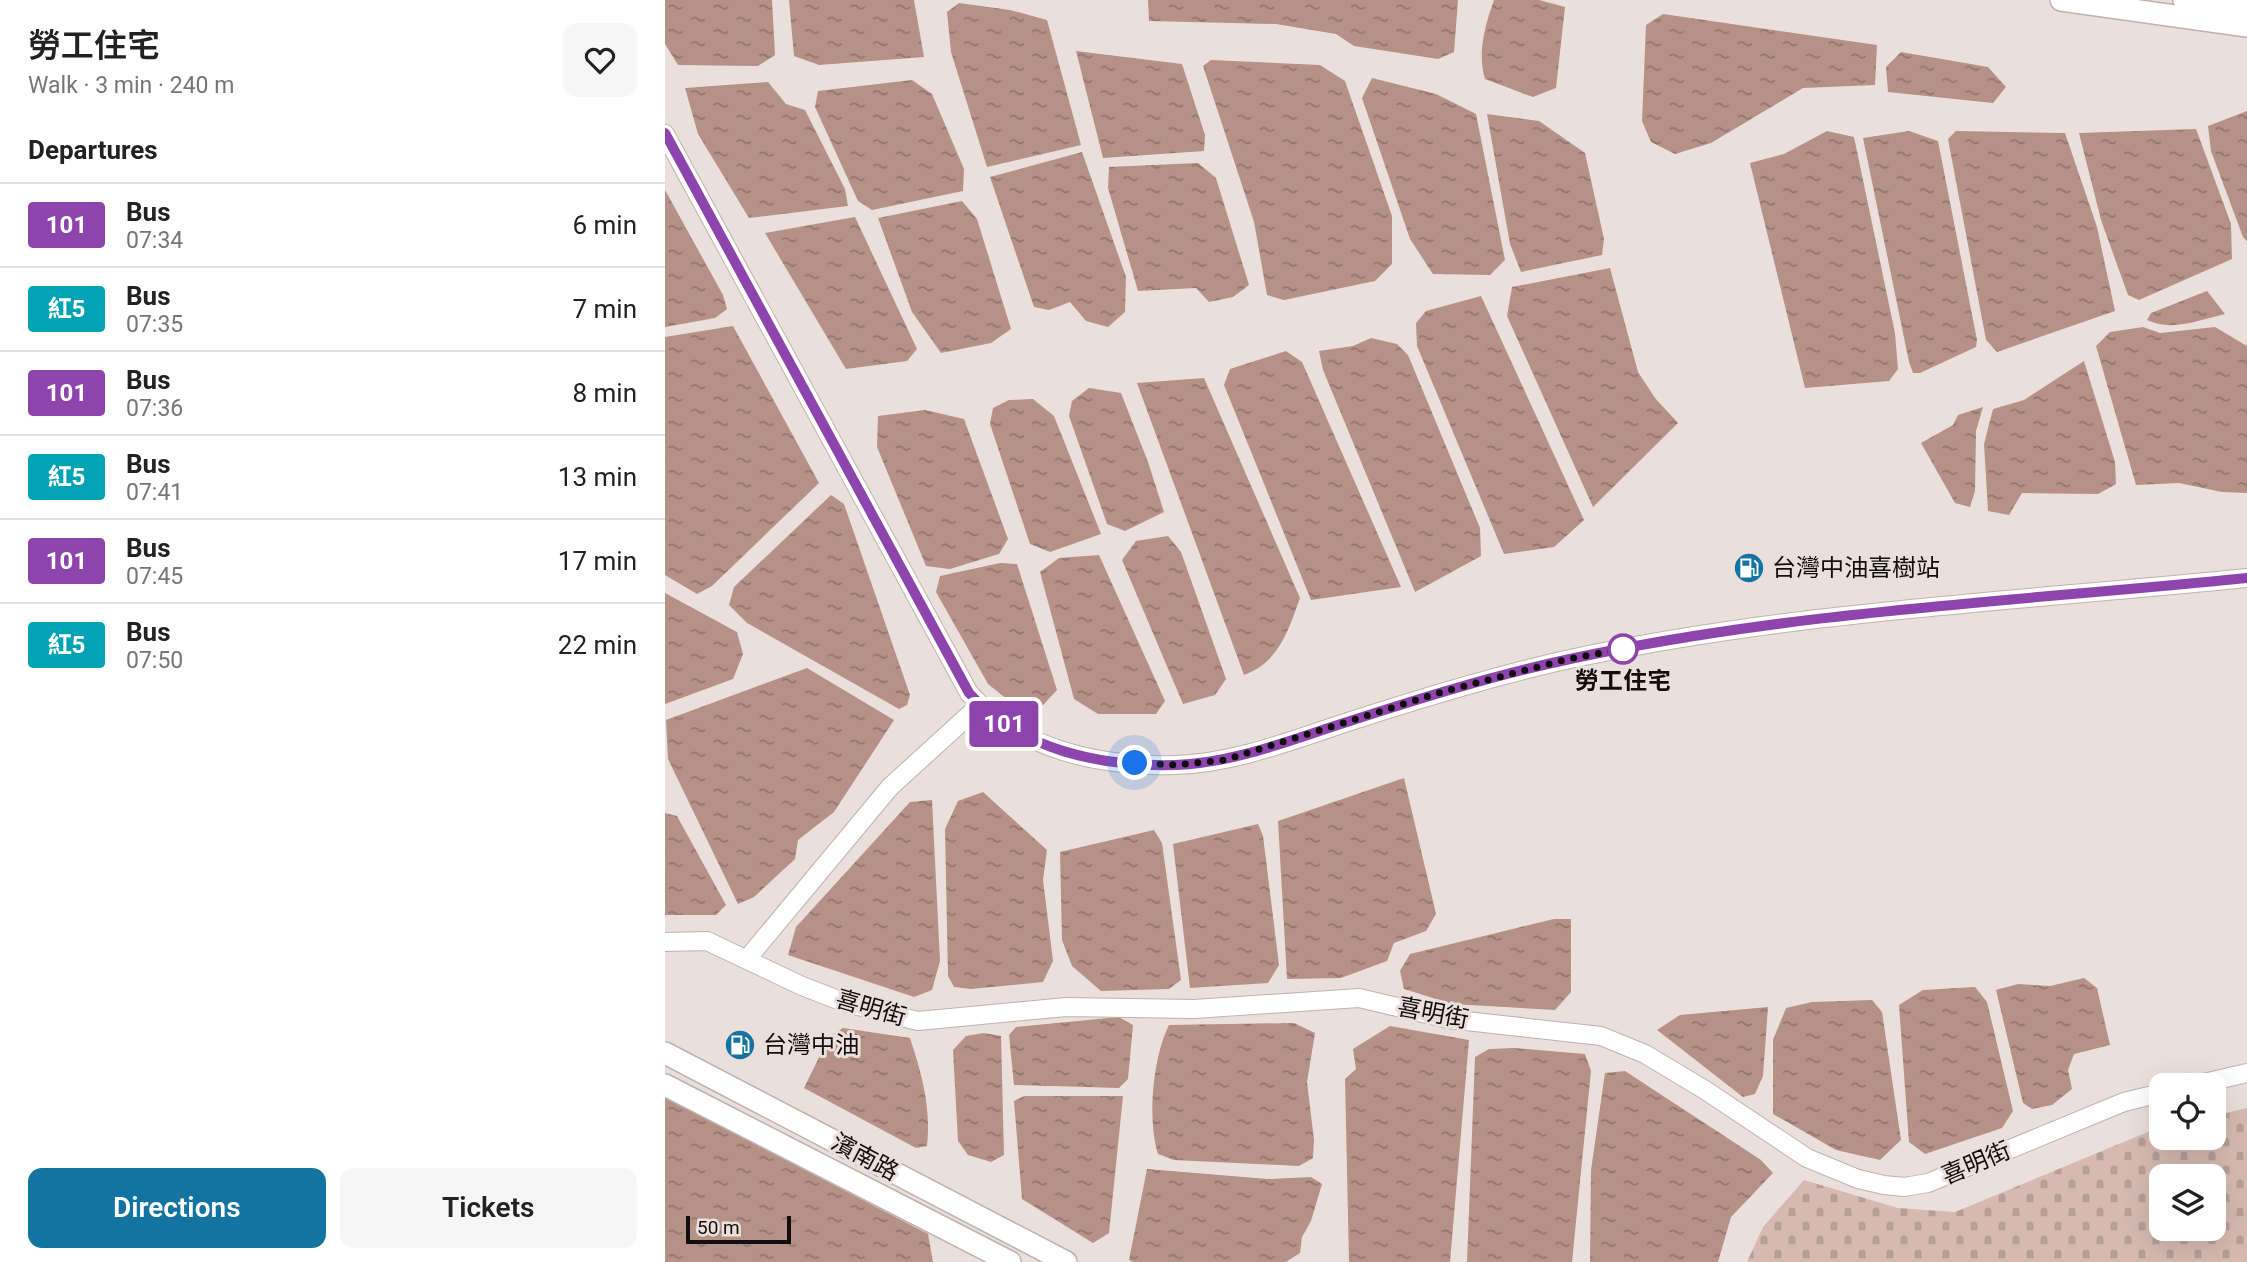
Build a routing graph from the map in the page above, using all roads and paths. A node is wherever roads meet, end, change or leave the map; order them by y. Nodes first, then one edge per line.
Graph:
1 (2061, 0) edge
2 (2184, 0) edge
3 (2247, 9) edge
4 (2247, 26) edge
5 (665, 134) edge
6 (2247, 578) edge
7 (980, 705) junction
8 (665, 942) edge
9 (747, 959) junction
10 (665, 1053) edge
11 (2247, 1073) edge
12 (2226, 1078) edge
13 (665, 1085) edge
14 (2149, 1096) edge
15 (762, 1104) junction
16 (749, 1128) junction
17 (1010, 1262) edge
18 (1066, 1262) edge

1 - 4 main road
2 - 3 main road
5 - 7 street
6 - 7 street
7 - 9 street
8 - 9 street, 喜明街
9 - 14 street, 喜明街
10 - 15 main road, 濱南路
11 - 12 street
13 - 16 main road, 濱南路
15 - 16 main road
15 - 18 main road, 濱南路
16 - 17 main road, 濱南路

